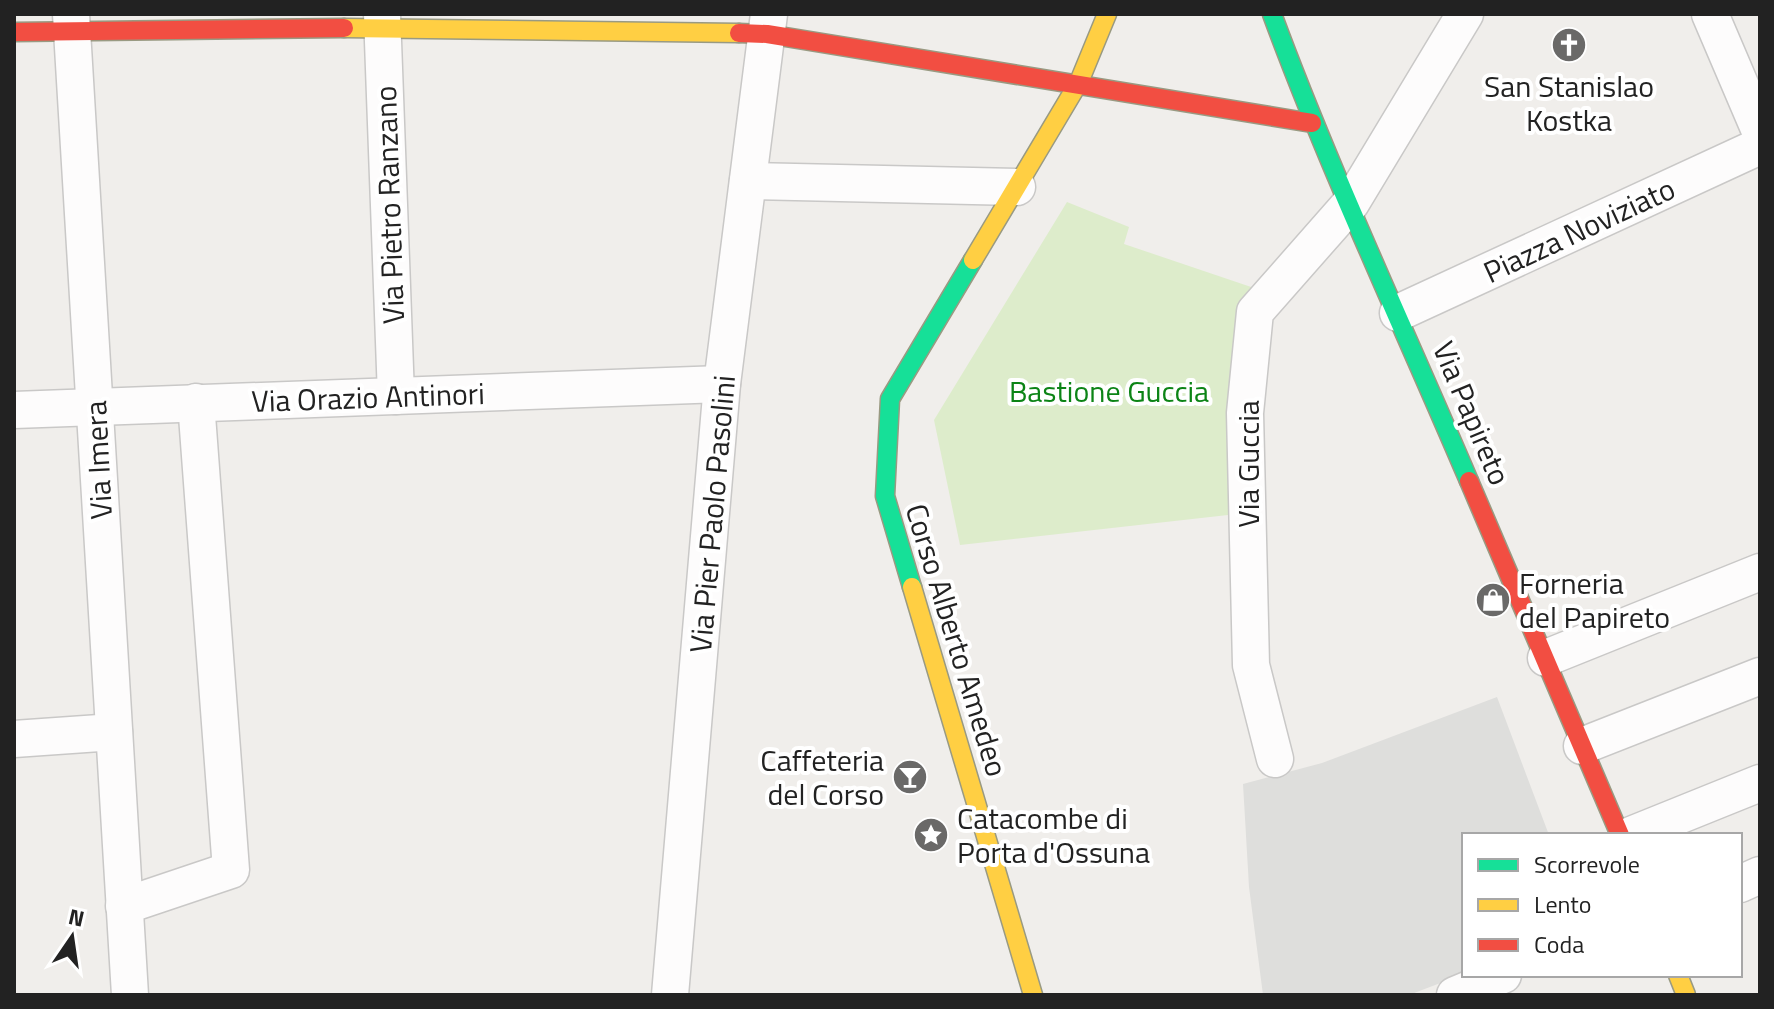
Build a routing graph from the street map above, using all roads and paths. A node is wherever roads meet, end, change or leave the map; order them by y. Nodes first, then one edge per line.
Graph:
1 (1107, 14) edge
2 (1272, 14) edge
3 (1465, 14) edge
4 (1710, 14) edge
5 (382, 21) edge
6 (72, 23) edge
7 (768, 24) edge
8 (14, 32) edge
9 (1079, 82) junction
10 (1312, 123) junction
11 (1760, 131) edge
12 (1760, 146) edge
13 (748, 181) junction
14 (1017, 187) junction
15 (1351, 203) junction
16 (1398, 313) junction
17 (722, 384) junction
18 (396, 396) junction
19 (196, 402) junction
20 (95, 407) junction
21 (14, 410) edge
22 (1760, 572) edge
23 (1546, 658) junction
24 (1760, 676) edge
25 (114, 732) junction
26 (14, 739) edge
27 (1582, 746) junction
28 (1275, 759) dead end
29 (1760, 783) edge
30 (1619, 833) edge
31 (1636, 833) edge
32 (124, 906) junction
33 (1498, 977) edge
34 (130, 995) edge
35 (670, 995) edge
36 (1033, 995) edge
37 (1455, 995) edge

1 - 9 street, Corso Alberto Amedeo
2 - 10 street, Via Papireto
3 - 15 street, Via Guccia
4 - 11 street
5 - 6 street
5 - 7 street
5 - 18 street, Via Pietro Ranzano
6 - 8 street
6 - 20 street, Via Imera
7 - 9 street
7 - 13 street, Via Pier Paolo Pasolini
9 - 10 street
9 - 14 street, Corso Alberto Amedeo
10 - 15 street, Via Papireto
12 - 16 street, Piazza Noviziato
13 - 14 street
13 - 17 street, Via Pier Paolo Pasolini
14 - 36 street, Corso Alberto Amedeo
15 - 16 street, Via Papireto
15 - 28 street, Via Guccia
16 - 23 street, Via Papireto
17 - 18 street, Via Orazio Antinori
17 - 35 street, Via Pier Paolo Pasolini
18 - 19 street, Via Orazio Antinori
19 - 20 street, Via Orazio Antinori
19 - 32 street
20 - 21 street, Via Orazio Antinori
20 - 25 street, Via Imera
22 - 23 street
23 - 27 street, Via Papireto
24 - 27 street
25 - 26 street
25 - 32 street, Via Imera
27 - 30 street, Via Papireto
29 - 31 street
32 - 34 street, Via Imera
33 - 37 street

